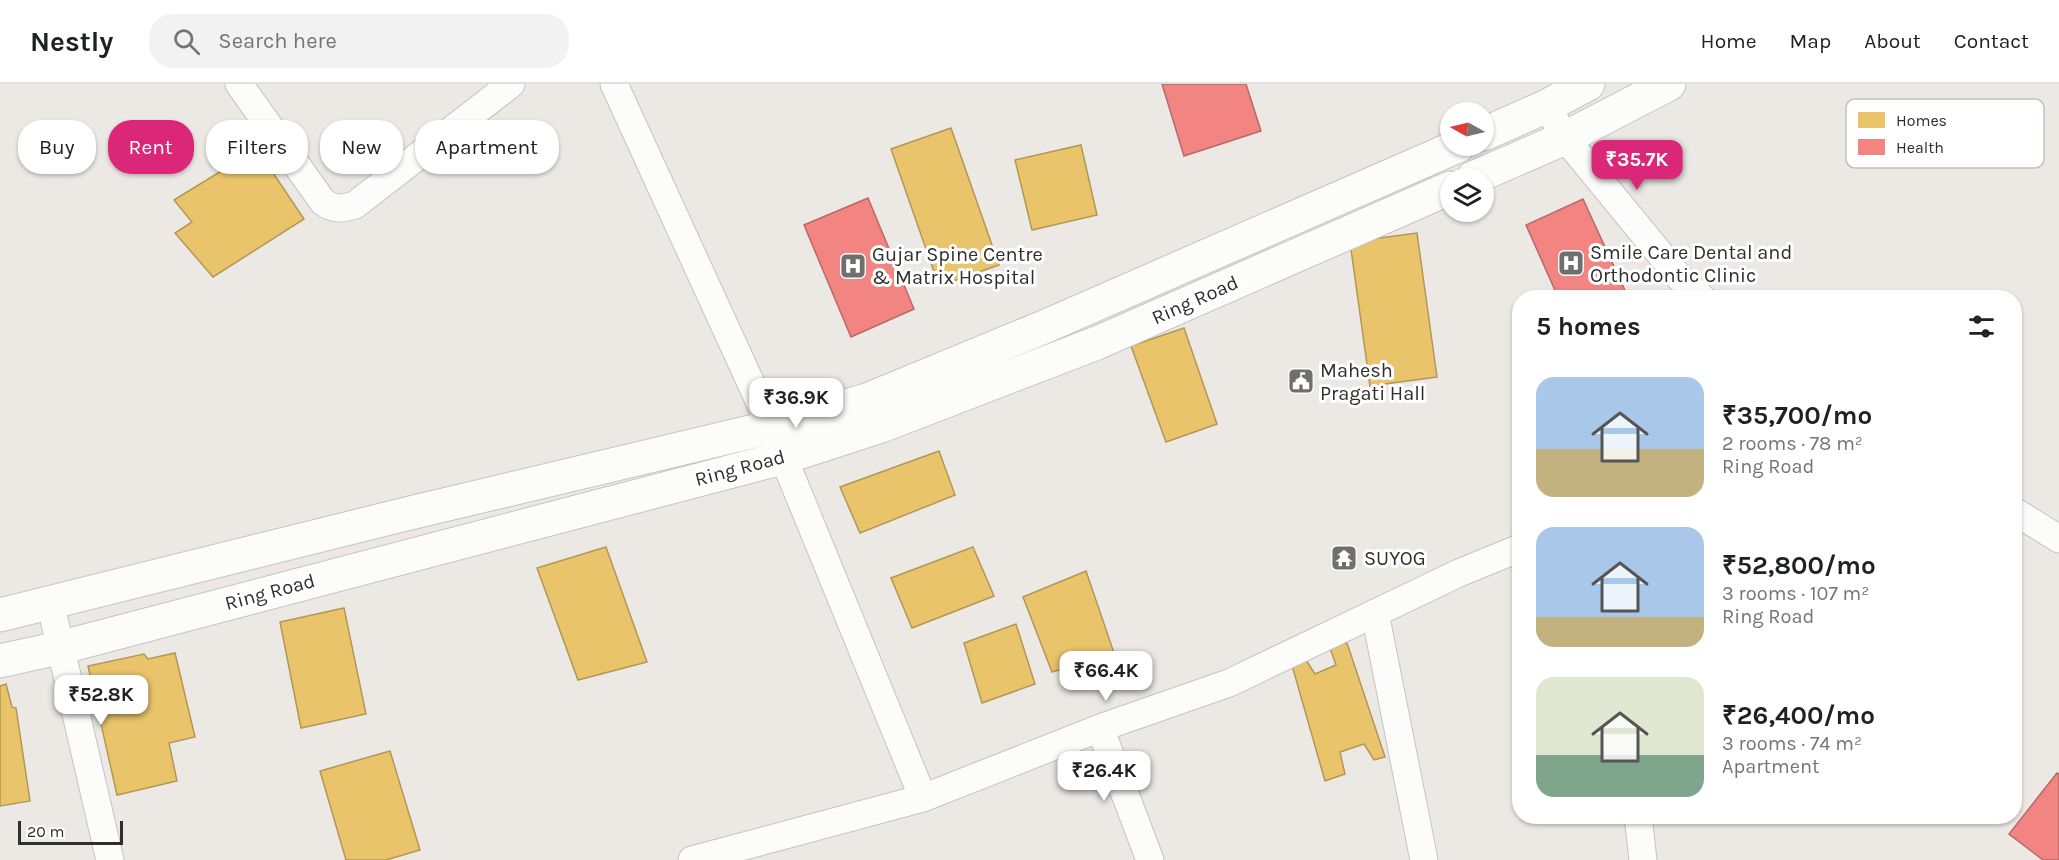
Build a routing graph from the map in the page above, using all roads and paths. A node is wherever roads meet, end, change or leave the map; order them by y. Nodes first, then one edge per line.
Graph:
1 (239, 84) edge
2 (511, 84) edge
3 (614, 84) edge
4 (1588, 84) edge
5 (1669, 84) edge
6 (1547, 106) junction
7 (1494, 130) edge
8 (1565, 138) junction
9 (1440, 154) edge
10 (1494, 169) edge
11 (1440, 192) edge
12 (1693, 290) edge
13 (771, 427) junction
14 (782, 458) junction
15 (2022, 516) edge
16 (2059, 539) edge
17 (1512, 551) edge
18 (50, 602) junction
19 (1375, 613) junction
20 (0, 615) edge
21 (59, 648) junction
22 (0, 661) edge
23 (1100, 728) junction
24 (923, 798) junction
25 (1639, 824) edge
26 (110, 860) edge
27 (692, 860) edge
28 (1150, 860) edge
29 (1424, 860) edge
30 (1644, 860) edge

1 - 2 street
3 - 13 street
4 - 6 main road
5 - 8 main road
6 - 7 main road
6 - 8 street
8 - 10 main road
8 - 12 street
9 - 13 main road
11 - 14 main road, Ring Road
13 - 14 street
13 - 18 main road
14 - 21 main road, Ring Road
14 - 24 street
15 - 16 street
17 - 19 street
18 - 20 main road
18 - 21 street
19 - 23 street
19 - 29 street
21 - 22 main road, Ring Road
21 - 26 street
23 - 24 street
23 - 28 street
24 - 27 street
25 - 30 street

